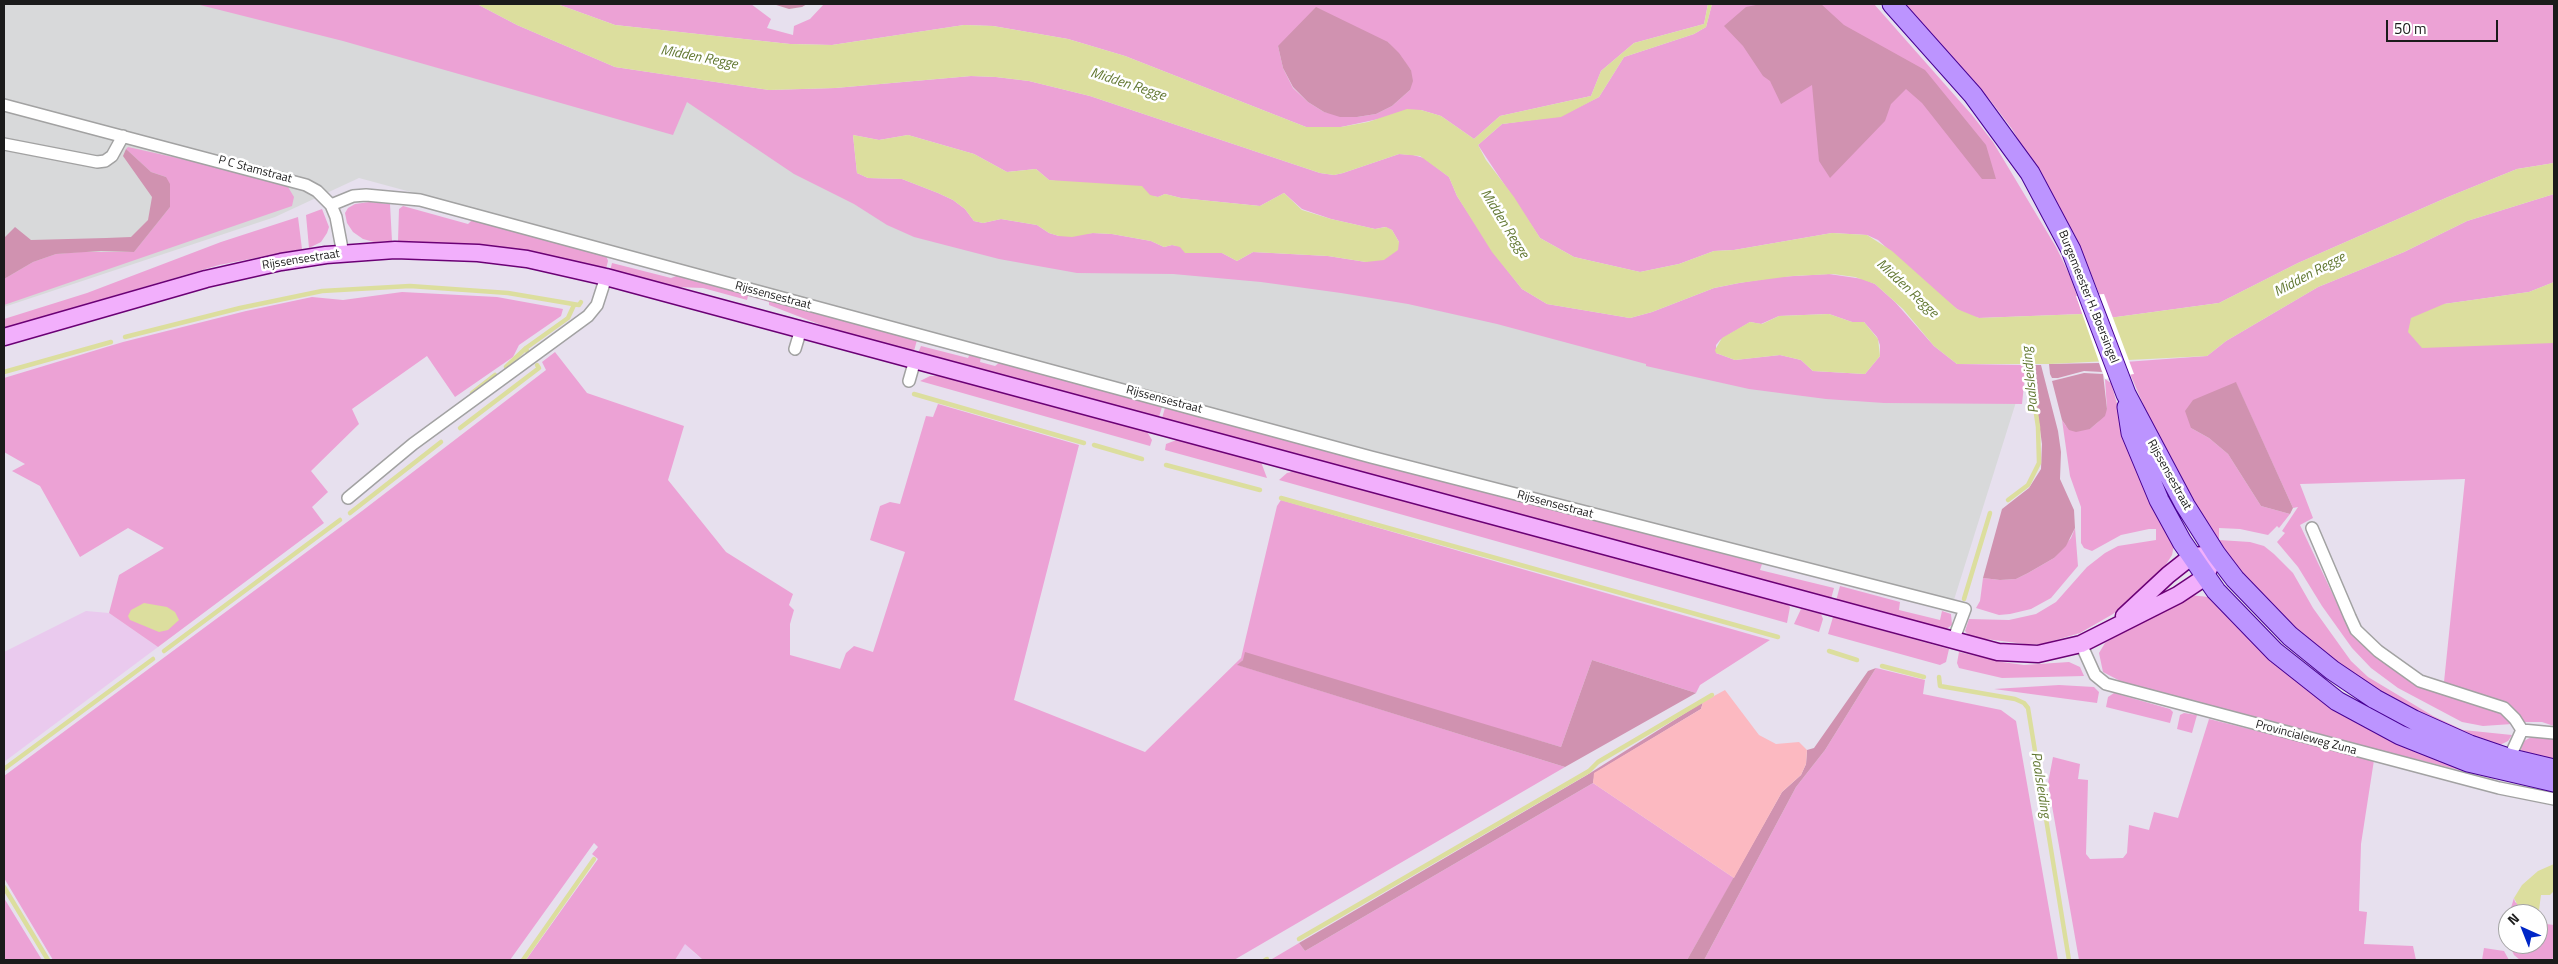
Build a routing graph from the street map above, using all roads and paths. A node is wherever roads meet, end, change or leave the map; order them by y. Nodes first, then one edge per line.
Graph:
1 (1892, 4) edge
2 (4, 105) edge
3 (123, 136) junction
4 (4, 144) edge
5 (331, 204) junction
6 (343, 254) junction
7 (606, 277) junction
8 (800, 329) junction
9 (4, 337) edge
10 (795, 349) dead end
11 (915, 360) junction
12 (909, 381) dead end
13 (2122, 385) junction
14 (348, 498) dead end
15 (2312, 528) dead end
16 (2216, 554) junction
17 (2192, 556) junction
18 (2205, 577) junction
19 (2110, 629) junction
20 (1956, 642) junction
21 (2081, 644) junction
22 (2522, 730) junction
23 (2554, 733) edge
24 (2507, 765) junction
25 (2554, 769) edge
26 (2554, 782) edge
27 (2554, 800) edge

1 - 13 main road, Burgemeester H. Boersingel
2 - 3 street, P C Stamstraat
3 - 4 street
3 - 5 street, P C Stamstraat
5 - 6 street
5 - 20 street, Rijssensestraat
6 - 7 main road, Rijssensestraat
6 - 9 main road, Rijssensestraat
7 - 8 main road, Rijssensestraat
7 - 14 street
8 - 10 street
8 - 11 main road, Rijssensestraat
11 - 12 street
11 - 20 main road, Rijssensestraat
13 - 16 main road, Rijssensestraat
13 - 17 main road, Rijssensestraat
15 - 22 street
16 - 17 main road
16 - 18 main road
16 - 24 main road
17 - 18 main road
17 - 19 main road, Rijssensestraat
18 - 19 main road, Rijssensestraat
18 - 24 main road
19 - 21 main road, Rijssensestraat
20 - 21 main road, Rijssensestraat
21 - 27 street, Provincialeweg Zuna
22 - 23 street
22 - 24 street
24 - 25 main road
24 - 26 main road

